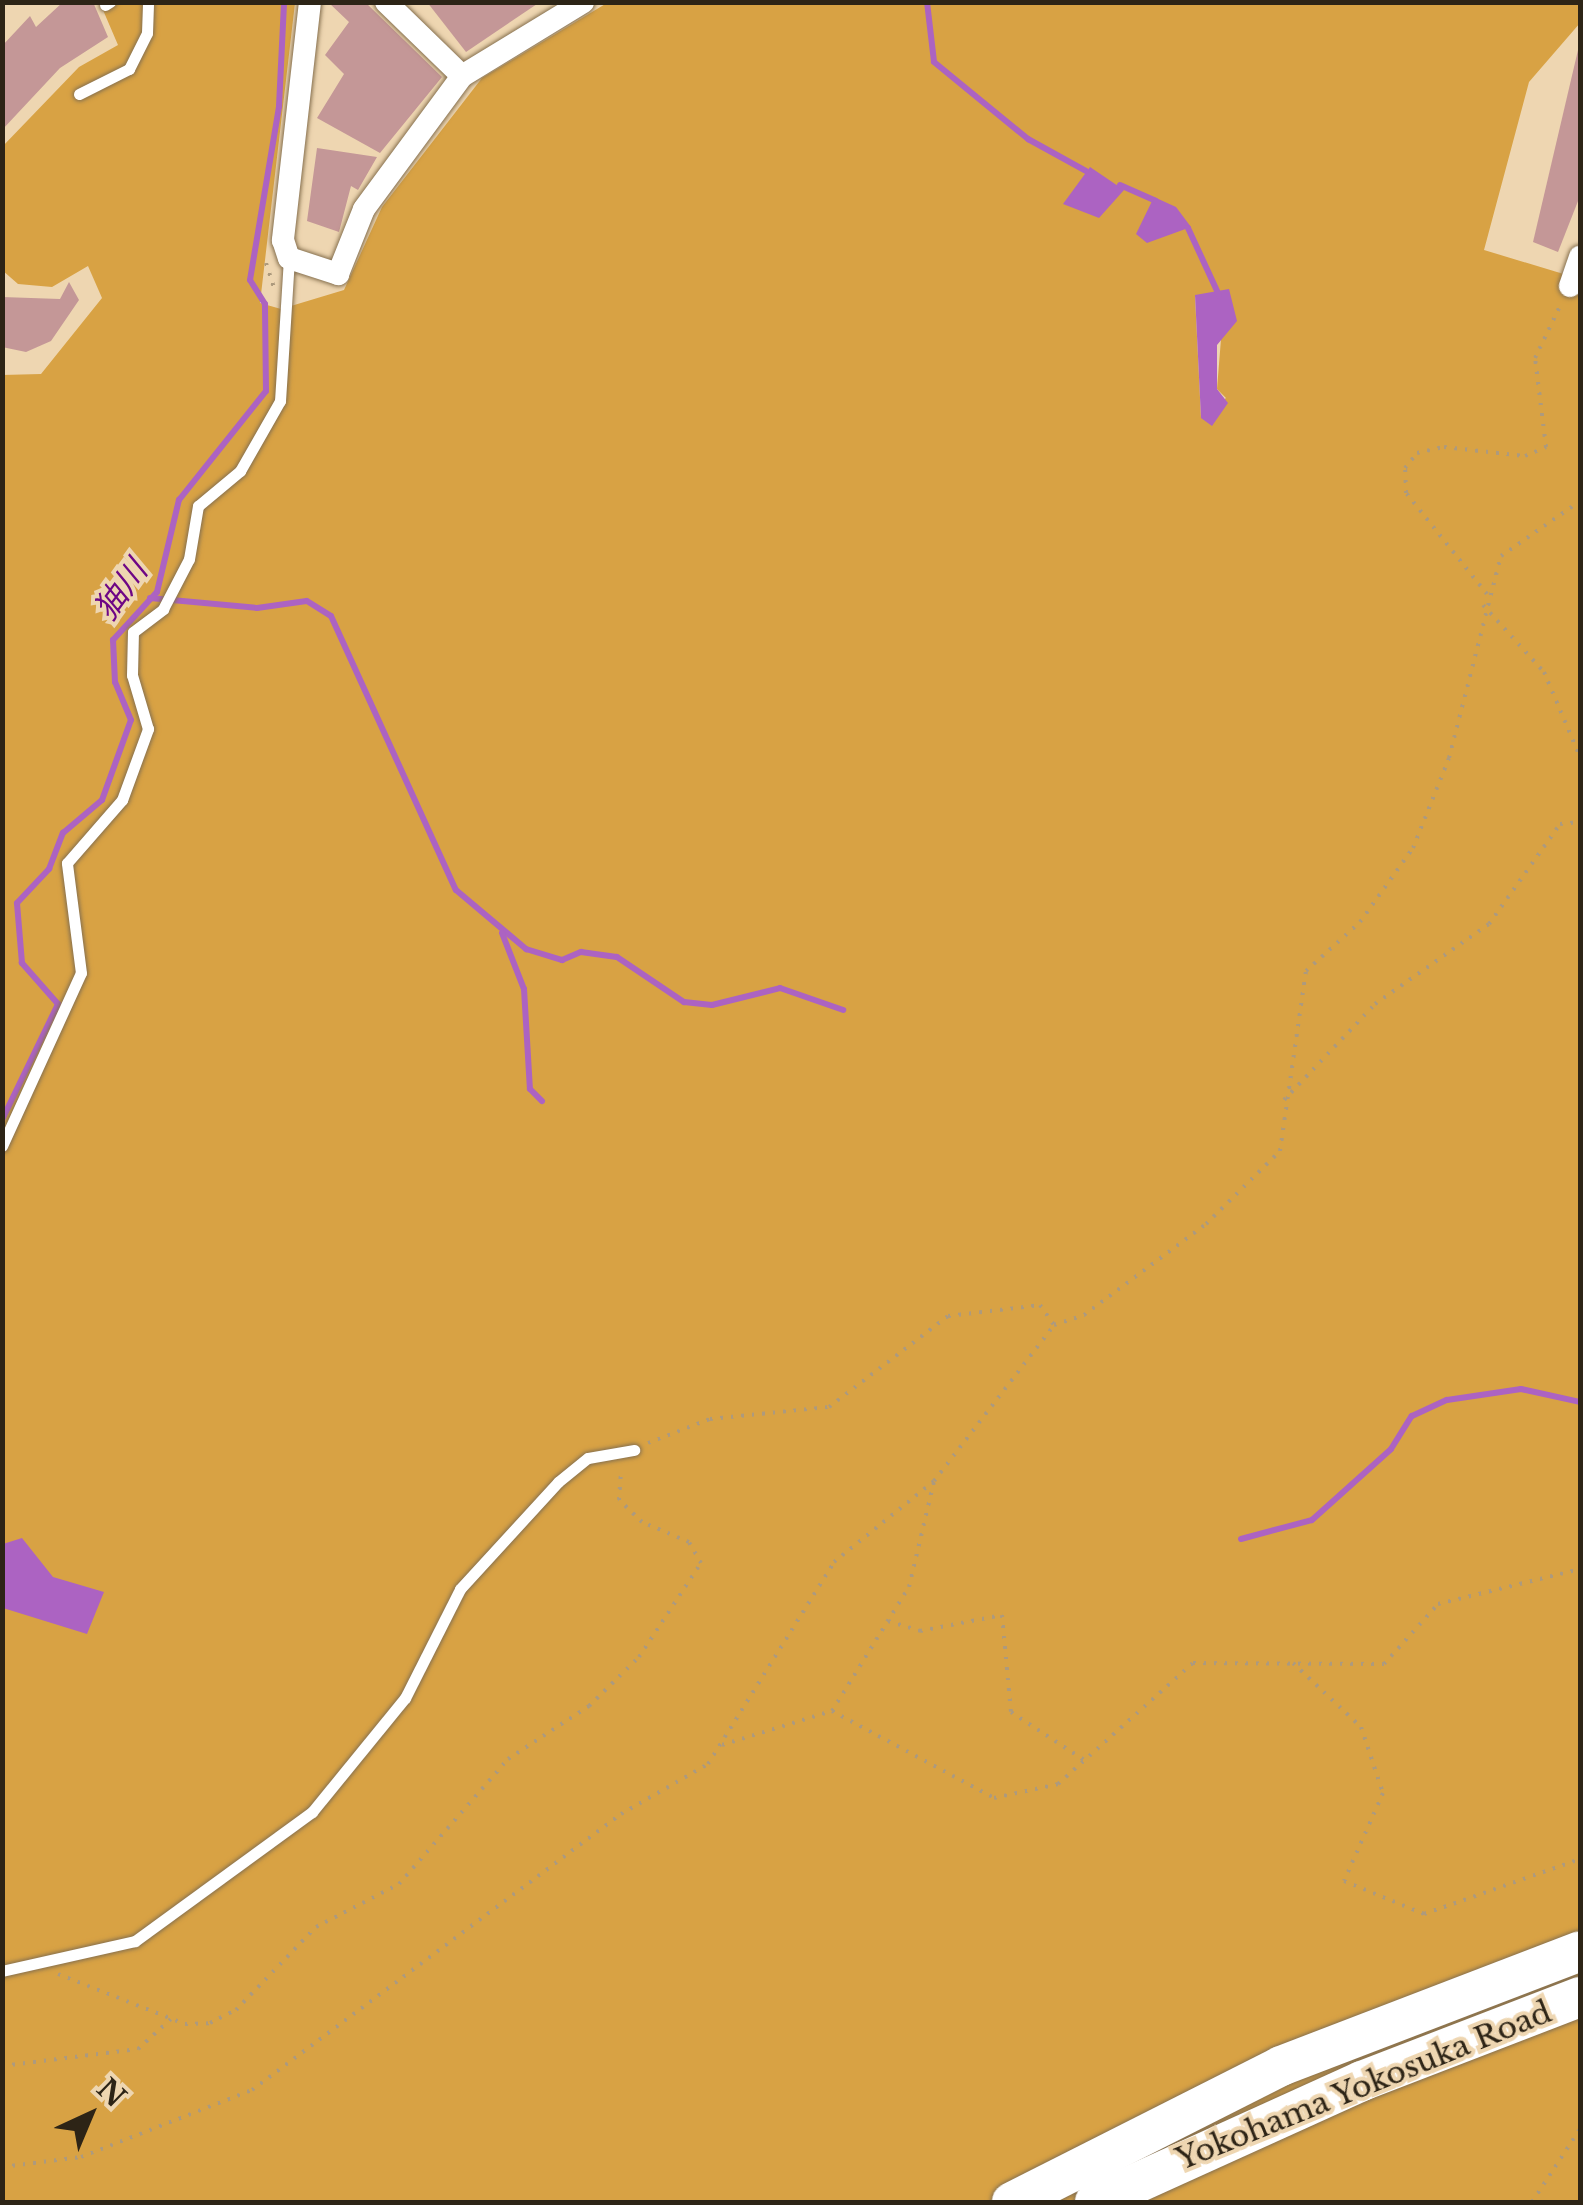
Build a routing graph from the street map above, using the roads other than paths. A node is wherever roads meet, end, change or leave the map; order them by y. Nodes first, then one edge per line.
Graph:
1 (148, 2) edge
2 (310, 2) edge
3 (386, 2) edge
4 (584, 2) edge
5 (462, 76) junction
6 (79, 94) dead end
7 (1580, 257) edge
8 (289, 258) junction
9 (1570, 286) road end
10 (2, 1146) edge
11 (634, 1450) road end
12 (1580, 1951) edge
13 (2, 1971) edge
14 (1580, 1998) edge
15 (1012, 2202) edge
16 (1095, 2202) edge

1 - 6 lane
2 - 8 street
3 - 5 street
4 - 5 street
5 - 8 street
7 - 9 street
8 - 10 lane
11 - 13 lane
12 - 15 highway, Yokohama Yokosuka Road
14 - 16 highway, Yokohama Yokosuka Road

